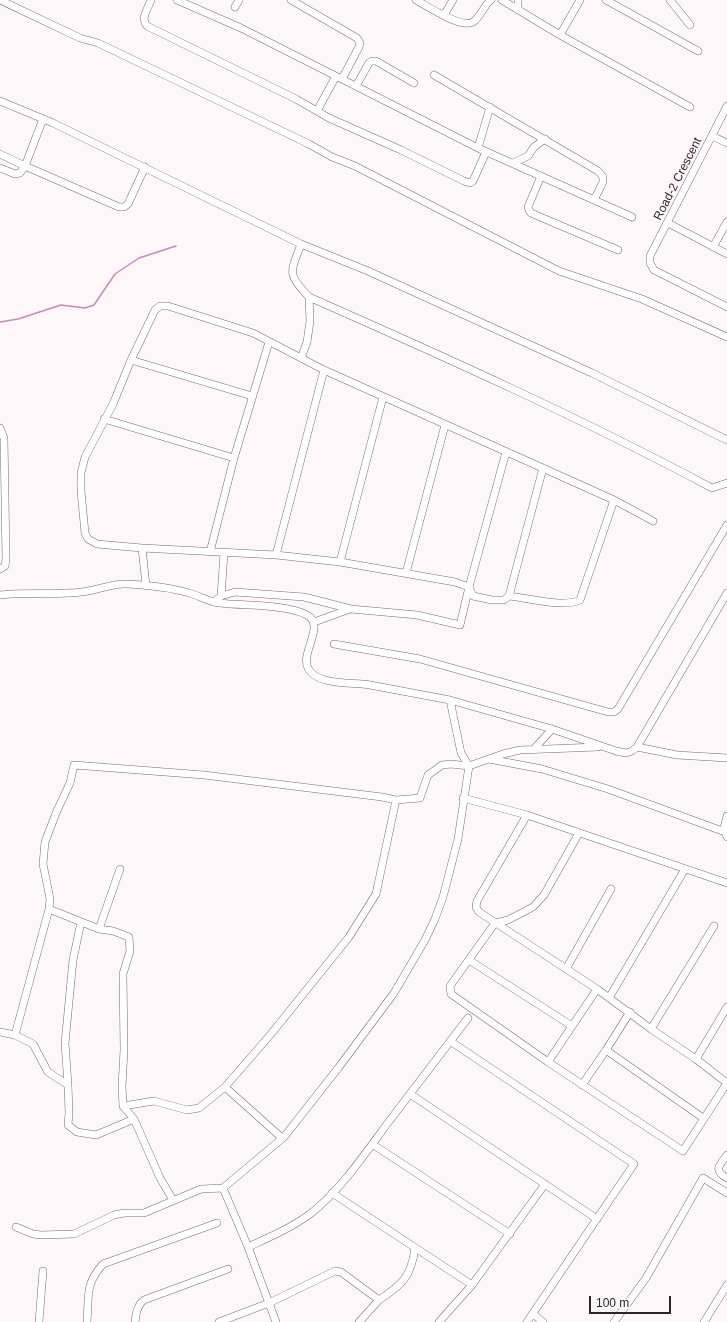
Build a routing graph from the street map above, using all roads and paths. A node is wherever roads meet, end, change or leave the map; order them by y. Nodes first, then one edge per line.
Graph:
1 (0, 0) edge
2 (151, 0) edge
3 (177, 0) edge
4 (239, 0) edge
5 (291, 0) edge
6 (416, 0) edge
7 (453, 0) edge
8 (492, 0) edge
9 (502, 0) edge
10 (518, 0) edge
11 (580, 0) edge
12 (606, 0) edge
13 (670, 0) edge
14 (235, 7) dead end
15 (518, 10) junction
16 (444, 15) junction
17 (690, 26) dead end
18 (560, 34) junction
19 (698, 51) dead end
20 (434, 75) dead end
21 (339, 78) junction
22 (414, 83) dead end
23 (356, 86) junction
24 (0, 100) edge
25 (727, 106) edge
26 (490, 107) junction
27 (690, 107) dead end
28 (317, 111) junction
29 (43, 118) junction
30 (712, 136) junction
31 (545, 139) junction
32 (727, 143) edge
33 (478, 148) junction
34 (486, 152) junction
35 (0, 154) edge
36 (513, 163) junction
37 (25, 166) junction
38 (145, 167) junction
39 (0, 168) edge
40 (541, 176) junction
41 (594, 200) junction
42 (632, 217) dead end
43 (727, 222) edge
44 (668, 223) junction
45 (301, 244) junction
46 (713, 247) junction
47 (618, 250) dead end
48 (727, 254) edge
49 (309, 297) junction
50 (727, 307) edge
51 (727, 337) edge
52 (269, 342) junction
53 (301, 358) junction
54 (131, 360) junction
55 (324, 370) junction
56 (252, 396) junction
57 (383, 397) junction
58 (104, 420) junction
59 (445, 425) junction
60 (0, 428) edge
61 (727, 440) edge
62 (506, 452) junction
63 (234, 458) junction
64 (542, 468) junction
65 (727, 483) edge
66 (614, 500) junction
67 (653, 521) dead end
68 (727, 525) edge
69 (142, 548) junction
70 (210, 552) junction
71 (224, 553) junction
72 (276, 555) junction
73 (340, 562) junction
74 (0, 569) edge
75 (406, 573) junction
76 (146, 586) junction
77 (469, 587) junction
78 (727, 593) edge
79 (0, 595) edge
80 (222, 596) junction
81 (509, 596) junction
82 (214, 602) junction
83 (351, 609) junction
84 (314, 622) junction
85 (334, 644) dead end
86 (450, 700) junction
87 (552, 728) junction
88 (602, 747) junction
89 (637, 747) junction
90 (534, 749) junction
91 (727, 758) edge
92 (488, 759) junction
93 (469, 766) junction
94 (463, 798) junction
95 (396, 800) junction
96 (527, 815) junction
97 (727, 816) edge
98 (578, 834) junction
99 (726, 834) edge
100 (120, 869) dead end
101 (685, 869) junction
102 (727, 883) edge
103 (612, 889) dead end
104 (49, 909) junction
105 (81, 922) junction
106 (495, 923) junction
107 (714, 926) dead end
108 (99, 929) junction
109 (469, 960) junction
110 (566, 968) junction
111 (597, 989) junction
112 (609, 998) junction
113 (727, 1007) edge
114 (630, 1012) junction
115 (468, 1018) dead end
116 (572, 1026) junction
117 (651, 1029) junction
118 (0, 1032) edge
119 (15, 1035) junction
120 (450, 1041) junction
121 (606, 1050) junction
122 (696, 1059) junction
123 (548, 1062) junction
124 (727, 1083) edge
125 (68, 1085) junction
126 (582, 1085) junction
127 (225, 1087) junction
128 (410, 1094) junction
129 (124, 1106) junction
130 (703, 1118) junction
131 (134, 1119) junction
132 (282, 1138) junction
133 (372, 1144) junction
134 (727, 1155) edge
135 (727, 1178) edge
136 (545, 1184) junction
137 (223, 1188) junction
138 (332, 1193) junction
139 (727, 1193) edge
140 (173, 1200) junction
141 (597, 1219) junction
142 (217, 1223) dead end
143 (16, 1227) dead end
144 (510, 1234) junction
145 (248, 1246) junction
146 (415, 1248) junction
147 (228, 1269) dead end
148 (44, 1271) dead end
149 (472, 1285) junction
150 (727, 1285) edge
151 (379, 1300) junction
152 (269, 1303) junction
153 (533, 1314) junction
154 (39, 1322) edge
155 (87, 1322) edge
156 (135, 1322) edge
157 (220, 1322) edge
158 (276, 1322) edge
159 (359, 1322) edge
160 (439, 1322) edge
161 (526, 1322) edge
162 (543, 1322) edge
163 (614, 1322) edge
164 (704, 1322) edge

1 - 51 street
2 - 28 street
3 - 21 street
4 - 14 street
5 - 21 street
6 - 16 street
7 - 16 street
8 - 16 street
9 - 15 street
10 - 15 street
11 - 18 street
12 - 19 street
13 - 17 street
15 - 18 street
18 - 27 street
20 - 26 street
21 - 23 street
21 - 28 street
22 - 23 street
23 - 33 street
24 - 29 street
25 - 30 street, Road-2 Crescent
26 - 31 street
26 - 33 street
28 - 34 street
29 - 37 street
29 - 38 street
30 - 32 street
30 - 44 street, Road-2 Crescent
31 - 36 street
31 - 41 street
33 - 34 street
34 - 36 street
35 - 37 street
36 - 40 street
37 - 38 street
37 - 39 street
38 - 45 street
40 - 41 street
40 - 47 street
41 - 42 street
43 - 46 street
44 - 46 street
44 - 50 street, Road-2 Crescent
45 - 49 street
45 - 61 street
46 - 48 street
49 - 53 street
49 - 65 street
52 - 53 street
52 - 54 street
52 - 56 street
53 - 55 street
54 - 56 street
54 - 58 street
55 - 57 street
55 - 72 street
56 - 63 street
57 - 59 street
57 - 73 street
58 - 63 street
58 - 69 street
59 - 62 street
59 - 75 street
60 - 74 street
62 - 64 street
62 - 77 street
63 - 70 street
64 - 66 street
64 - 81 street
66 - 67 street
66 - 81 street
68 - 85 street
69 - 70 street
69 - 76 street
70 - 71 street
71 - 72 street
71 - 80 street
72 - 73 street
73 - 75 street
75 - 77 street
76 - 79 street
76 - 82 street
77 - 81 street
77 - 83 street
78 - 89 street
80 - 82 street
80 - 83 street
82 - 84 street
83 - 84 street
84 - 86 street
86 - 87 street
86 - 93 street
87 - 88 street
87 - 90 street
88 - 89 street
88 - 90 street
89 - 91 street
90 - 92 street
92 - 93 street
92 - 99 street
93 - 94 street
93 - 95 street
94 - 96 street
94 - 132 street
95 - 104 street
95 - 127 street
96 - 98 street
96 - 106 street
97 - 99 street
98 - 101 street
98 - 106 street
100 - 108 street
101 - 102 street
101 - 112 street
103 - 110 street
104 - 105 street
104 - 119 street
105 - 108 street
105 - 125 street
106 - 109 street
106 - 110 street
107 - 117 street
108 - 129 street
109 - 116 street
109 - 123 street
110 - 111 street
111 - 112 street
111 - 116 street
112 - 114 street
113 - 122 street
114 - 117 street
114 - 121 street
115 - 120 street
116 - 123 street
117 - 122 street
118 - 119 street
119 - 125 street
120 - 128 street
120 - 141 street
121 - 126 street
121 - 130 street
122 - 124 street
123 - 126 street
124 - 130 street
125 - 131 street
126 - 130 street
127 - 129 street
127 - 132 street
128 - 133 street
128 - 136 street
129 - 131 street
131 - 140 street
132 - 137 street
133 - 138 street
133 - 144 street
134 - 135 street
136 - 141 street
136 - 144 street
137 - 140 street
137 - 145 street
138 - 145 street
138 - 146 street
139 - 163 street
140 - 143 street
141 - 153 street
142 - 155 street
144 - 149 street
145 - 152 street
146 - 149 street
146 - 151 street
147 - 156 street
148 - 154 street
149 - 160 street
150 - 164 street
151 - 152 street
151 - 159 street
152 - 157 street
152 - 158 street
153 - 161 street
153 - 162 street

